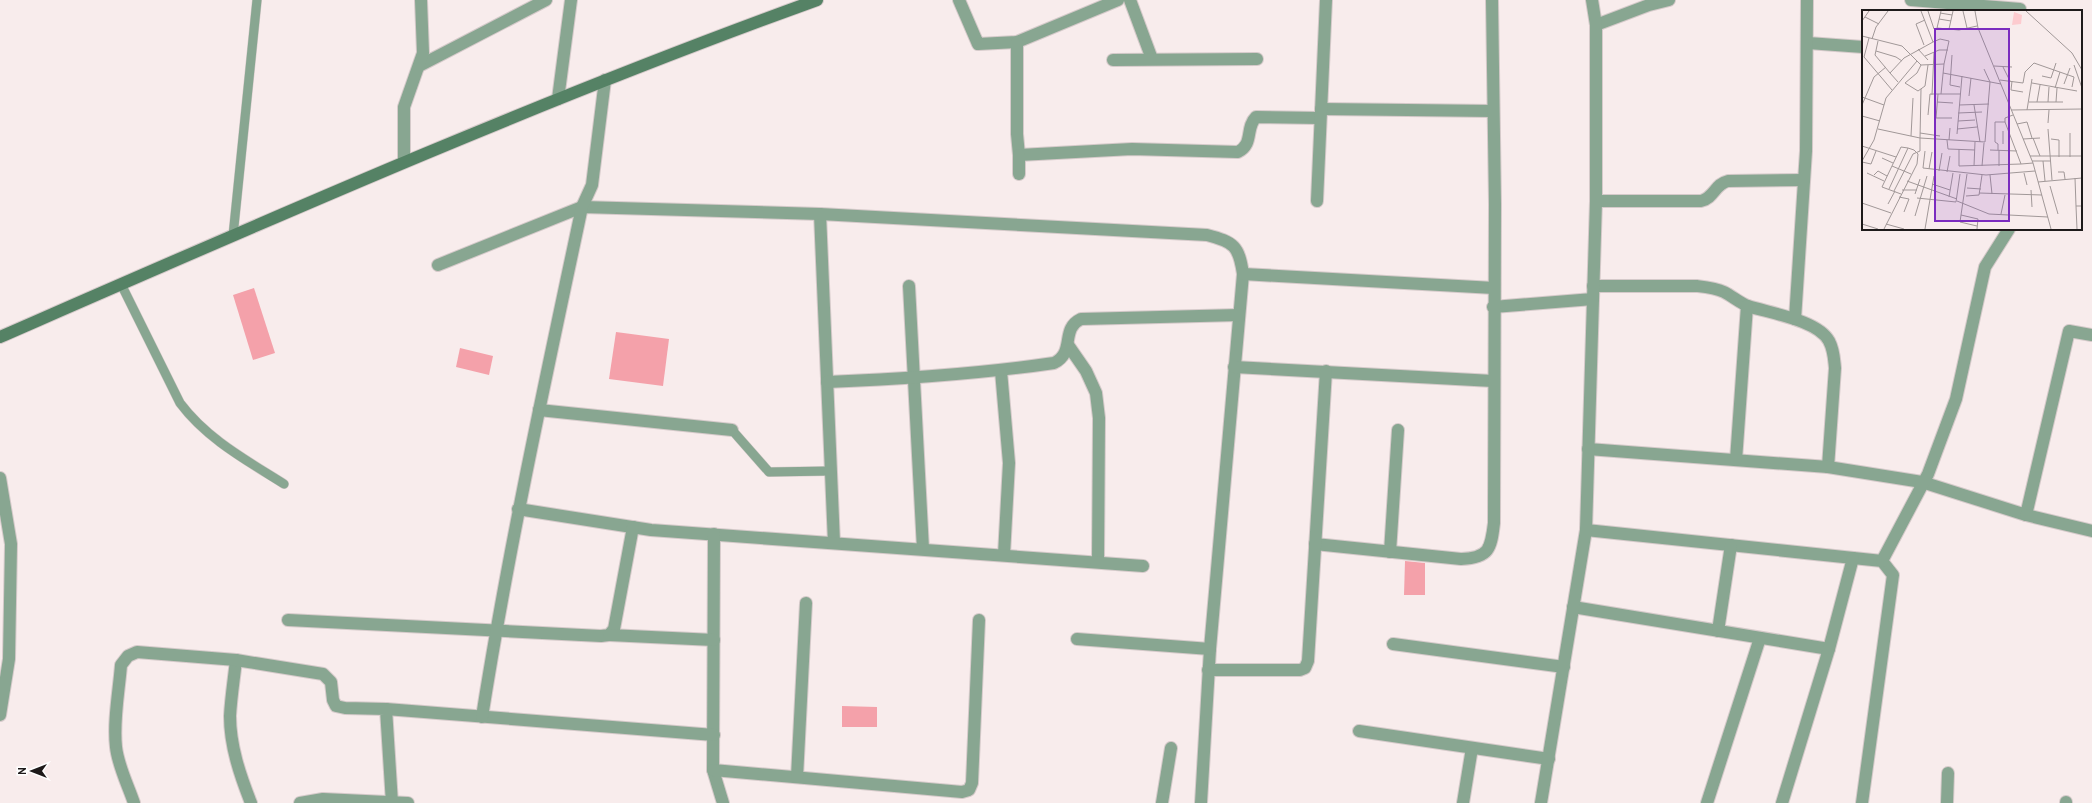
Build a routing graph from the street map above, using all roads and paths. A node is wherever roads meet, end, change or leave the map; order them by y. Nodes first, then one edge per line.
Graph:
1 (257, 0) edge
2 (421, 0) edge
3 (546, 0) edge
4 (571, 0) edge
5 (817, 0) edge
6 (959, 0) edge
7 (1118, 0) edge
8 (1130, 0) edge
9 (1326, 0) edge
10 (1492, 0) edge
11 (1592, 0) edge
12 (1669, 0) edge
13 (1807, 0) edge
14 (1911, 0) edge
15 (2020, 7) edge
16 (1596, 25) junction
17 (1016, 42) junction
18 (1808, 43) junction
19 (1862, 47) edge
20 (1257, 59) dead end
21 (1113, 60) dead end
22 (1152, 60) junction
23 (419, 66) junction
24 (605, 80) junction
25 (558, 99) junction
26 (1493, 111) junction
27 (1321, 114) junction
28 (1020, 154) junction
29 (404, 162) junction
30 (1020, 174) dead end
31 (1804, 180) junction
32 (1317, 201) dead end
33 (1596, 201) junction
34 (582, 207) junction
35 (820, 214) junction
36 (2008, 230) edge
37 (233, 236) junction
38 (438, 265) dead end
39 (1243, 274) junction
40 (121, 284) junction
41 (909, 286) dead end
42 (1594, 286) junction
43 (1494, 288) junction
44 (1593, 299) junction
45 (1747, 306) junction
46 (1493, 307) junction
47 (1239, 315) junction
48 (1796, 319) junction
49 (2092, 335) edge
50 (0, 337) edge
51 (1068, 345) junction
52 (1234, 367) junction
53 (1001, 371) junction
54 (1326, 371) junction
55 (914, 378) junction
56 (1493, 381) junction
57 (827, 382) junction
58 (539, 410) junction
59 (732, 430) joint
60 (1398, 430) dead end
61 (1588, 449) junction
62 (1736, 460) junction
63 (1828, 467) junction
64 (830, 471) junction
65 (0, 478) edge
66 (1922, 482) junction
67 (284, 484) dead end
68 (518, 509) junction
69 (2026, 515) junction
70 (633, 527) junction
71 (1586, 530) junction
72 (2092, 531) edge
73 (714, 534) junction
74 (834, 542) junction
75 (1315, 544) junction
76 (1731, 546) junction
77 (923, 549) junction
78 (1390, 552) junction
79 (1004, 555) junction
80 (1852, 558) junction
81 (1882, 561) junction
82 (1098, 562) junction
83 (1143, 566) dead end
84 (806, 603) dead end
85 (1573, 607) junction
86 (288, 620) dead end
87 (979, 620) dead end
88 (496, 630) junction
89 (1718, 631) junction
90 (609, 635) junction
91 (1760, 638) junction
92 (1077, 639) dead end
93 (714, 640) junction
94 (1393, 644) dead end
95 (5, 645) edge
96 (1210, 649) junction
97 (1829, 649) junction
98 (236, 660) junction
99 (1564, 667) junction
100 (1208, 670) junction
101 (386, 709) junction
102 (0, 715) edge
103 (482, 717) junction
104 (1359, 731) dead end
105 (714, 735) junction
106 (1171, 748) dead end
107 (1472, 748) junction
108 (1549, 759) junction
109 (713, 770) junction
110 (1948, 773) dead end
111 (797, 777) junction
112 (392, 802) edge
113 (134, 803) edge
114 (251, 803) edge
115 (300, 803) edge
116 (408, 803) edge
117 (723, 803) edge
118 (1162, 803) edge
119 (1201, 803) edge
120 (1463, 803) edge
121 (1542, 803) edge
122 (1707, 803) edge
123 (1782, 803) edge
124 (1862, 803) edge
125 (1947, 803) edge

1 - 37 lane
2 - 23 street
3 - 23 street
4 - 25 street
5 - 24 street
6 - 17 street
7 - 17 street
8 - 22 street
9 - 27 street
10 - 26 street
11 - 16 street
12 - 16 street
13 - 18 street
14 - 15 street
16 - 33 street
17 - 28 street
18 - 19 street
18 - 31 street
20 - 22 street
21 - 22 street
23 - 29 street
24 - 25 street
24 - 34 street
25 - 29 street
26 - 27 street
26 - 43 street
27 - 28 street
27 - 32 street
28 - 30 street
29 - 37 street
31 - 33 street
31 - 48 street
33 - 42 street
34 - 35 street
34 - 38 street
34 - 58 street
35 - 39 street
35 - 57 street
36 - 66 street
37 - 40 street
39 - 43 street
39 - 47 street
40 - 50 street
40 - 67 lane
41 - 55 street
42 - 44 street
42 - 45 street
43 - 46 street
44 - 46 street
44 - 61 street
45 - 48 street
45 - 62 street
46 - 56 street
47 - 51 street
47 - 52 street
48 - 63 street
49 - 69 street
51 - 53 street
51 - 82 street
52 - 54 street
52 - 96 street
53 - 55 street
53 - 79 street
54 - 56 street
54 - 75 street
55 - 57 street
55 - 77 street
56 - 78 street
57 - 64 street
58 - 59 street
58 - 68 street
59 - 64 lane
60 - 78 street
61 - 62 street
61 - 71 street
62 - 63 street
63 - 66 street
64 - 74 street
65 - 95 street
66 - 69 street
66 - 81 street
68 - 70 street
68 - 88 street
69 - 72 street
70 - 73 street
70 - 90 street
71 - 76 street
71 - 85 street
73 - 74 street
73 - 93 street
74 - 77 street
75 - 78 street
75 - 100 street
76 - 80 street
76 - 89 street
77 - 79 street
79 - 82 street
80 - 81 street
80 - 97 street
81 - 124 street
82 - 83 street
84 - 111 street
85 - 89 street
85 - 99 street
86 - 88 street
87 - 111 street
88 - 90 street
88 - 103 street
89 - 91 street
90 - 93 street
91 - 97 street
91 - 122 street
92 - 96 street
93 - 105 street
94 - 99 street
95 - 102 street
96 - 100 street
97 - 123 street
98 - 101 street
98 - 113 street
98 - 114 street
99 - 108 street
100 - 119 street
101 - 103 street
101 - 112 street
103 - 105 street
104 - 107 street
105 - 109 street
106 - 118 street
107 - 108 street
107 - 120 street
108 - 121 street
109 - 111 street
109 - 117 street
110 - 125 street
112 - 115 street
112 - 116 street

